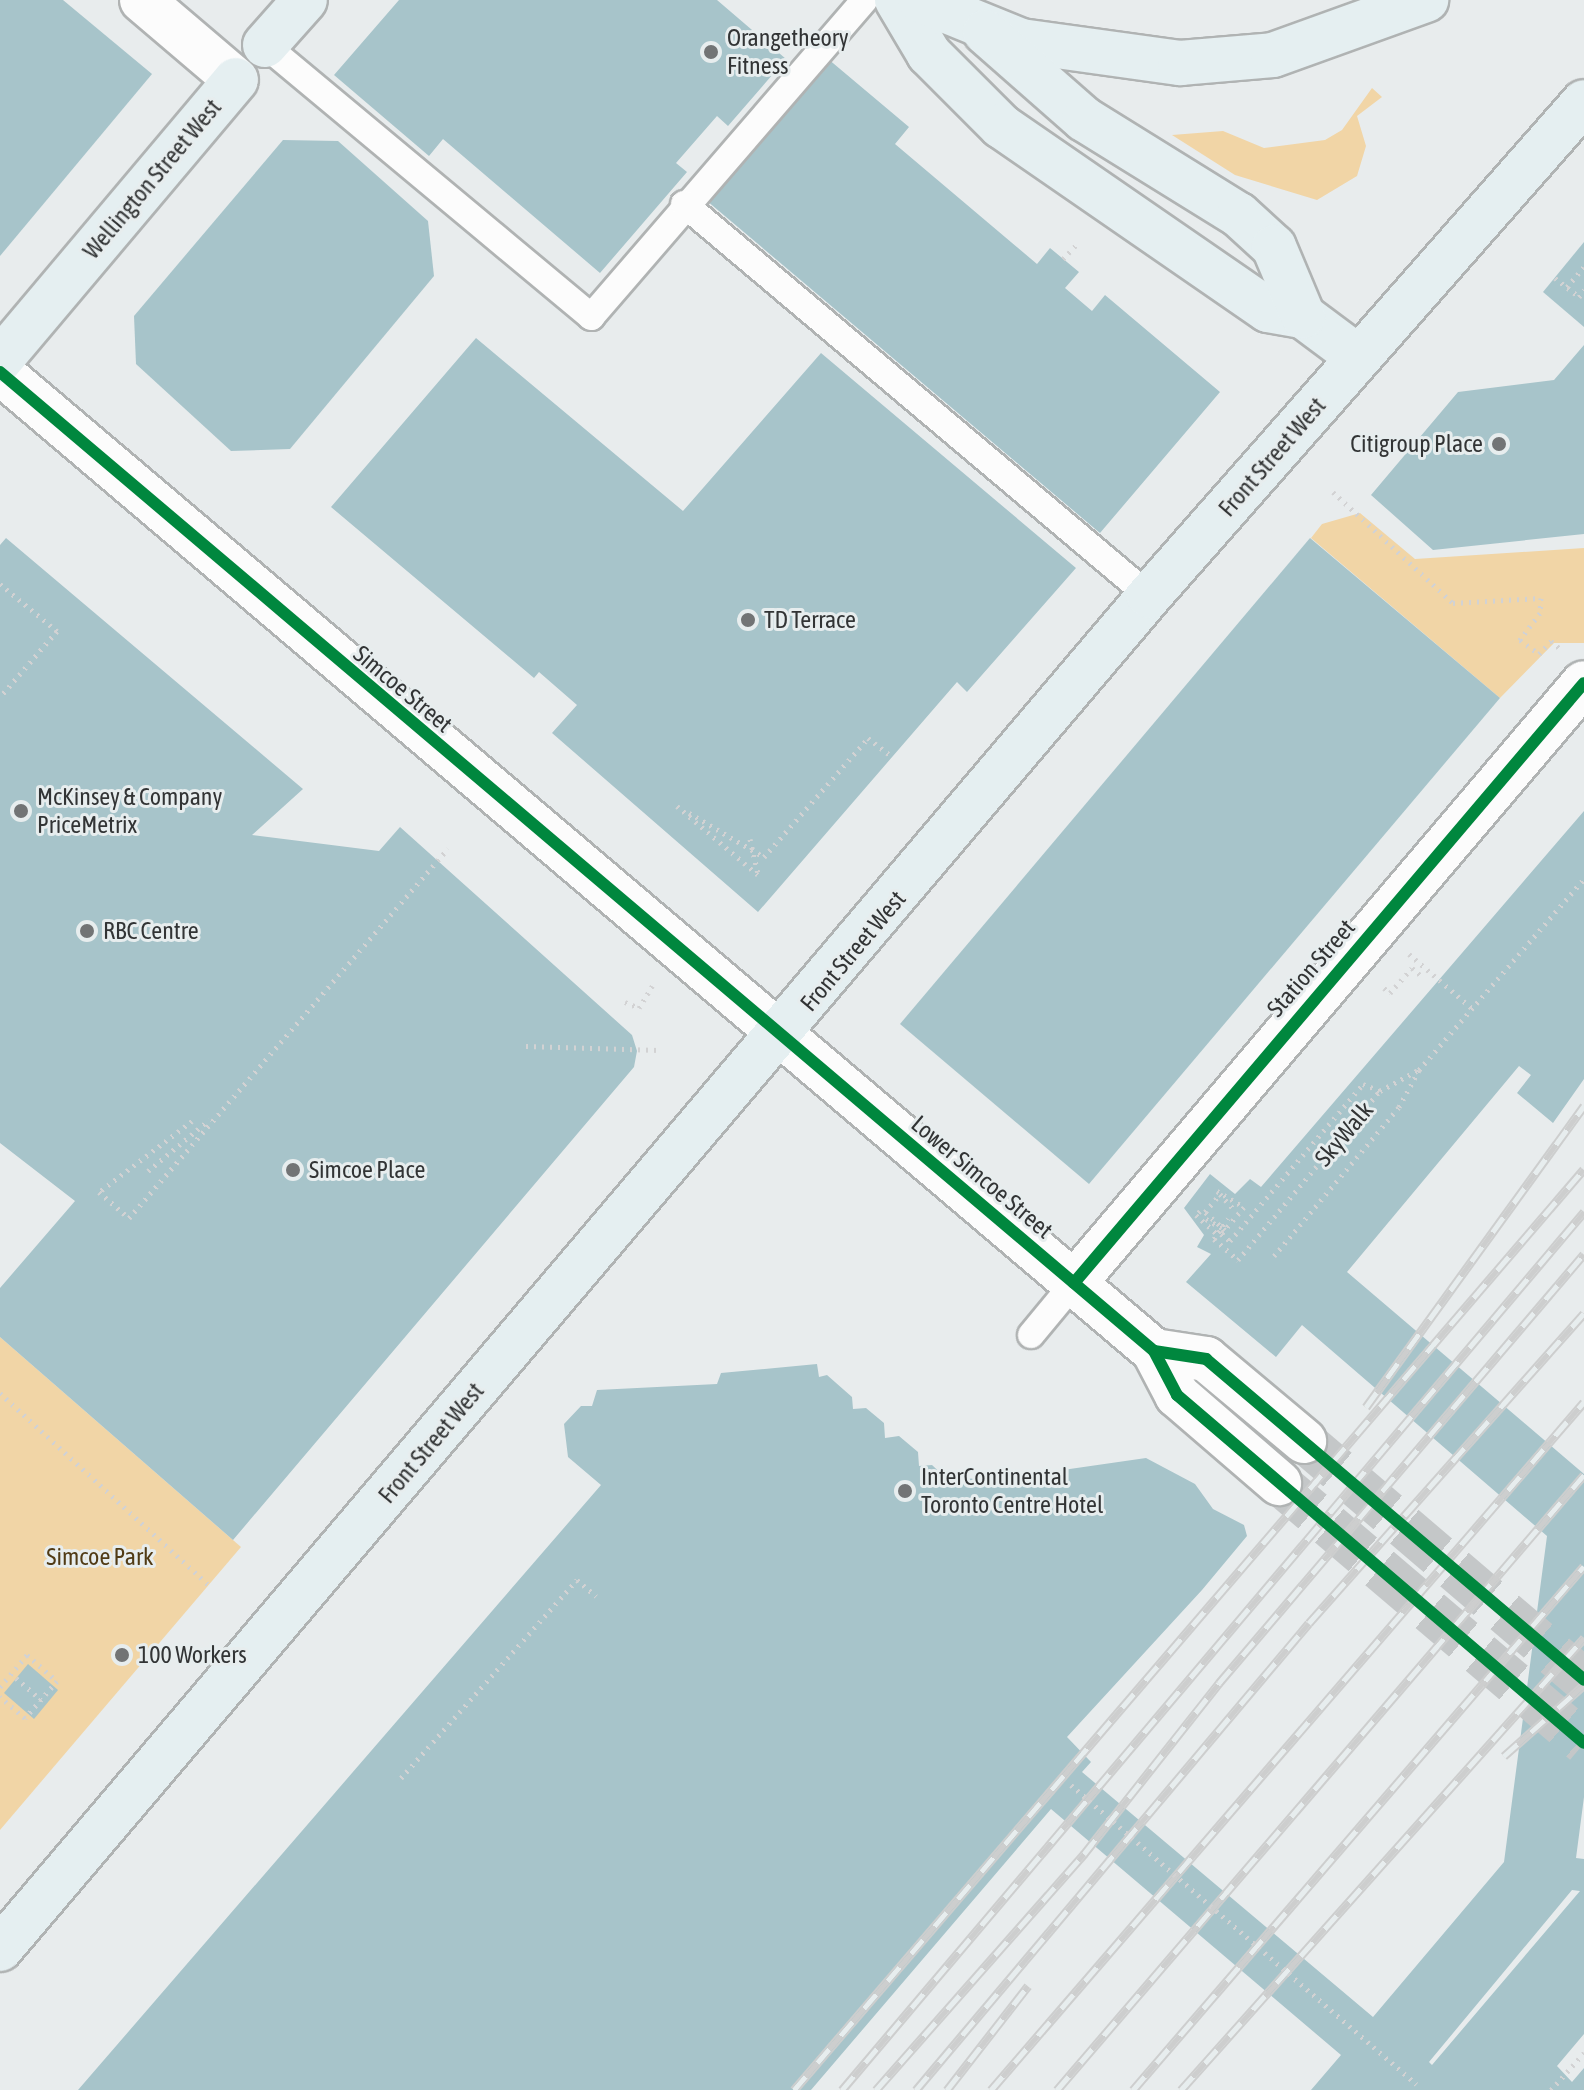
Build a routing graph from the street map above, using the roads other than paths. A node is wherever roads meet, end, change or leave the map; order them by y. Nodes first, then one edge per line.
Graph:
1 (142, 0) edge
2 (305, 0) edge
3 (865, 0) edge
4 (897, 0) edge
5 (920, 0) edge
6 (1426, 0) edge
7 (981, 28) junction
8 (265, 45) junction
9 (236, 80) junction
10 (1584, 102) edge
11 (684, 204) junction
12 (1303, 316) junction
13 (1358, 357) junction
14 (0, 360) edge
15 (0, 372) edge
16 (1149, 596) junction
17 (1577, 671) edge
18 (781, 1037) junction
19 (1074, 1283) junction
20 (1031, 1335) dead end
21 (1154, 1351) junction
22 (1304, 1441) tunnel mouth
23 (1279, 1483) tunnel mouth
24 (0, 1949) edge

1 - 9 street
2 - 8 main road, Wellington Street West
3 - 11 lane
4 - 12 main road
5 - 7 main road
6 - 7 main road
7 - 12 main road
8 - 9 street, Wellington Street West
8 - 11 lane
9 - 14 main road, Wellington Street West
10 - 13 main road, Front Street West
11 - 16 lane
12 - 13 main road
13 - 16 main road, Front Street West
15 - 18 street, Simcoe Street
16 - 18 main road, Front Street West
17 - 19 street, Station Street
18 - 19 street, Lower Simcoe Street
18 - 24 main road, Front Street West
19 - 20 lane
19 - 21 street, Lower Simcoe Street
21 - 22 street
21 - 23 street, Lower Simcoe Street

